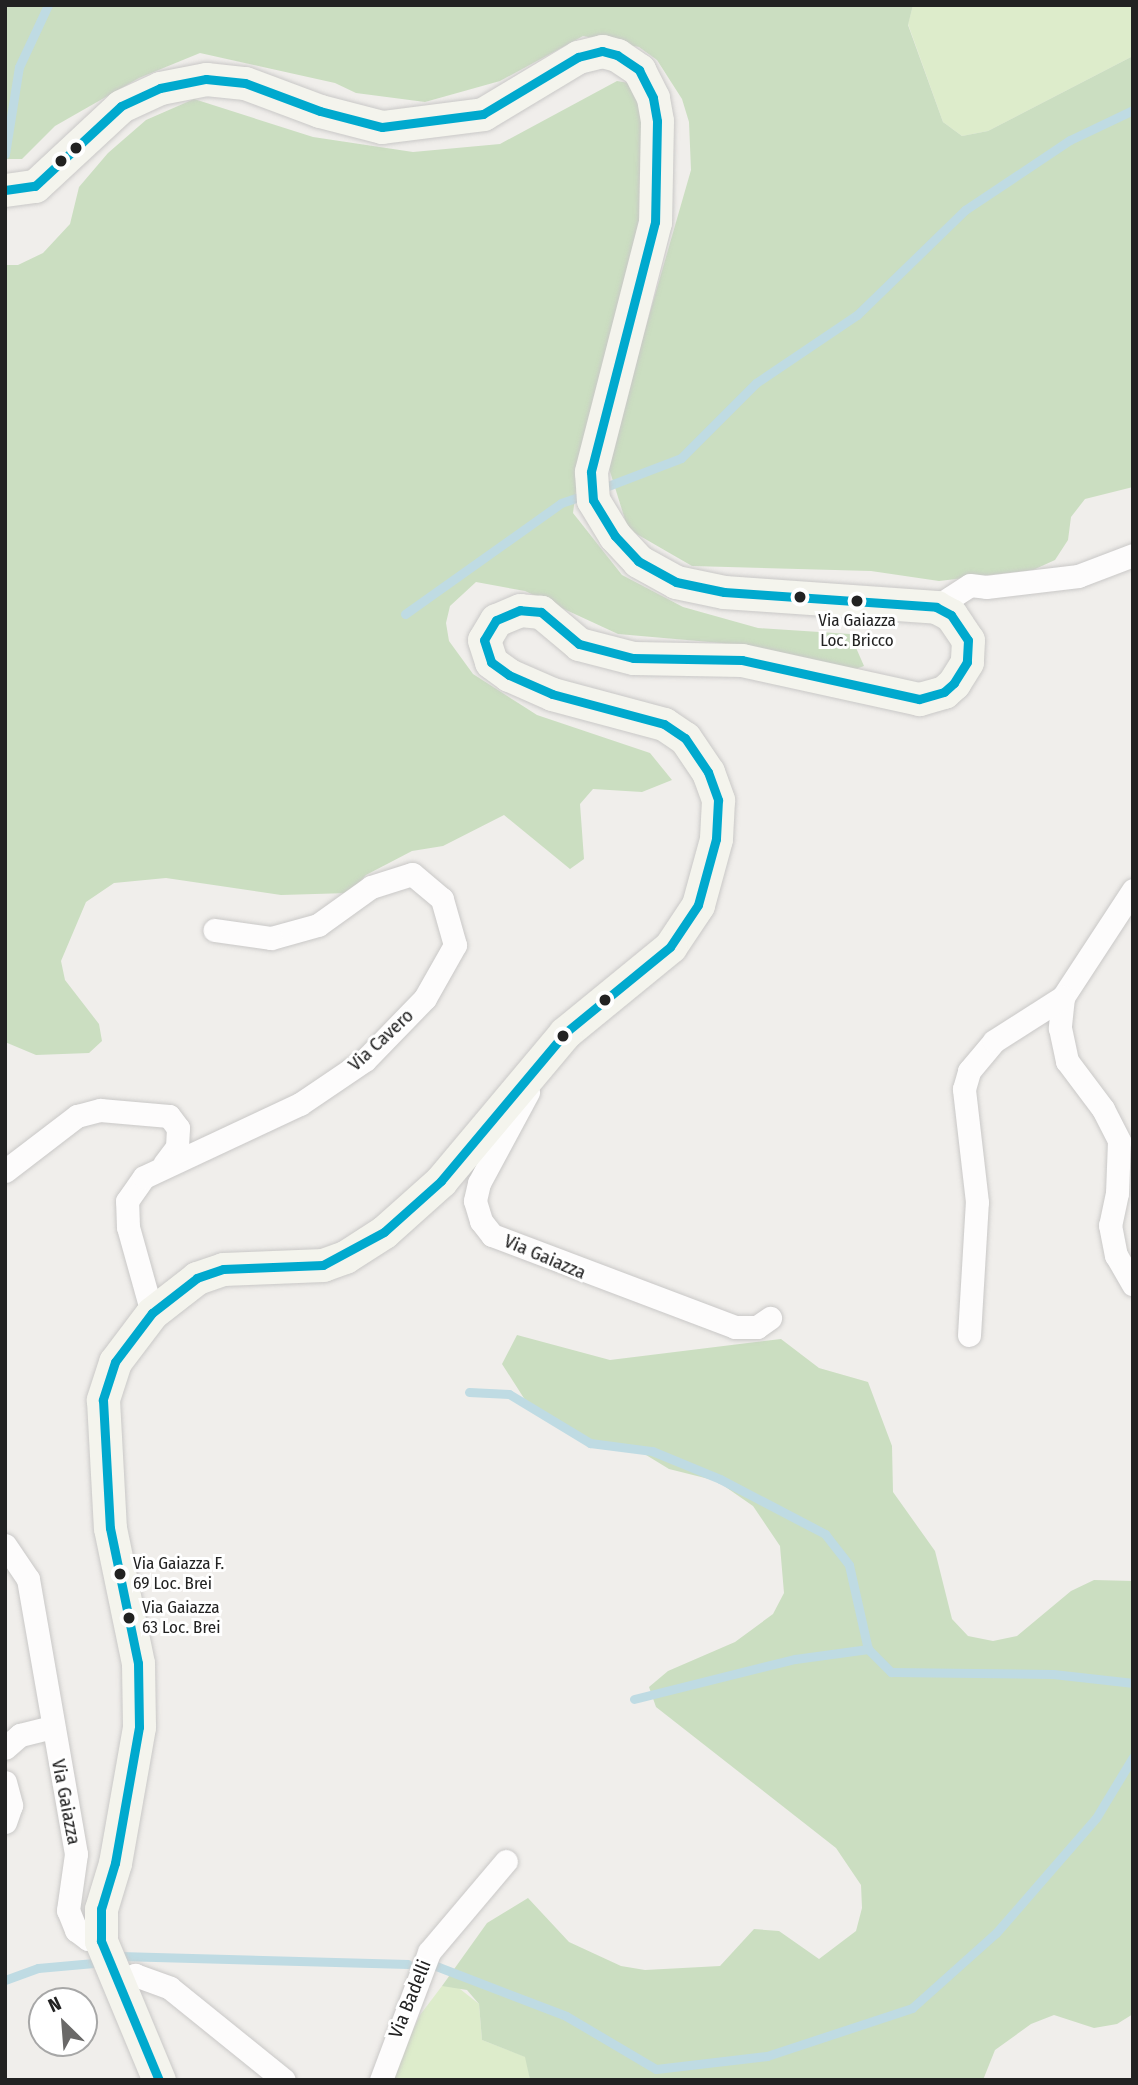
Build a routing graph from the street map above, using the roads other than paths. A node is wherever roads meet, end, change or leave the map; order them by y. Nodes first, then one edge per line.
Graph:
1 (5, 190) edge
2 (1133, 555) edge
3 (936, 607) junction
4 (1133, 890) edge
5 (215, 930) dead end
6 (1063, 997) junction
7 (531, 1070) junction
8 (163, 1164) junction
9 (5, 1171) edge
10 (1133, 1285) edge
11 (152, 1313) junction
12 (771, 1318) dead end
13 (969, 1335) dead end
14 (5, 1545) edge
15 (52, 1727) junction
16 (5, 1748) edge
17 (5, 1782) edge
18 (5, 1822) edge
19 (506, 1861) dead end
20 (102, 1941) junction
21 (116, 1981) junction
22 (159, 2080) edge
23 (284, 2080) edge
24 (381, 2080) edge

1 - 3 main road
2 - 3 street
3 - 7 main road, Via Gaiazza
4 - 6 street
5 - 8 street, Via Cavero
6 - 10 street
6 - 13 street
7 - 11 main road, Via Gaiazza
7 - 12 street, Via Gaiazza
8 - 9 street
8 - 11 street, Via Cavero
11 - 20 main road, Via Gaiazza
14 - 15 street, Via Gaiazza
15 - 16 street
15 - 20 street, Via Gaiazza
17 - 18 street
19 - 24 street, Via Badelli
20 - 21 main road, Via Gaiazza
21 - 22 main road, Via Gaiazza
21 - 23 street

